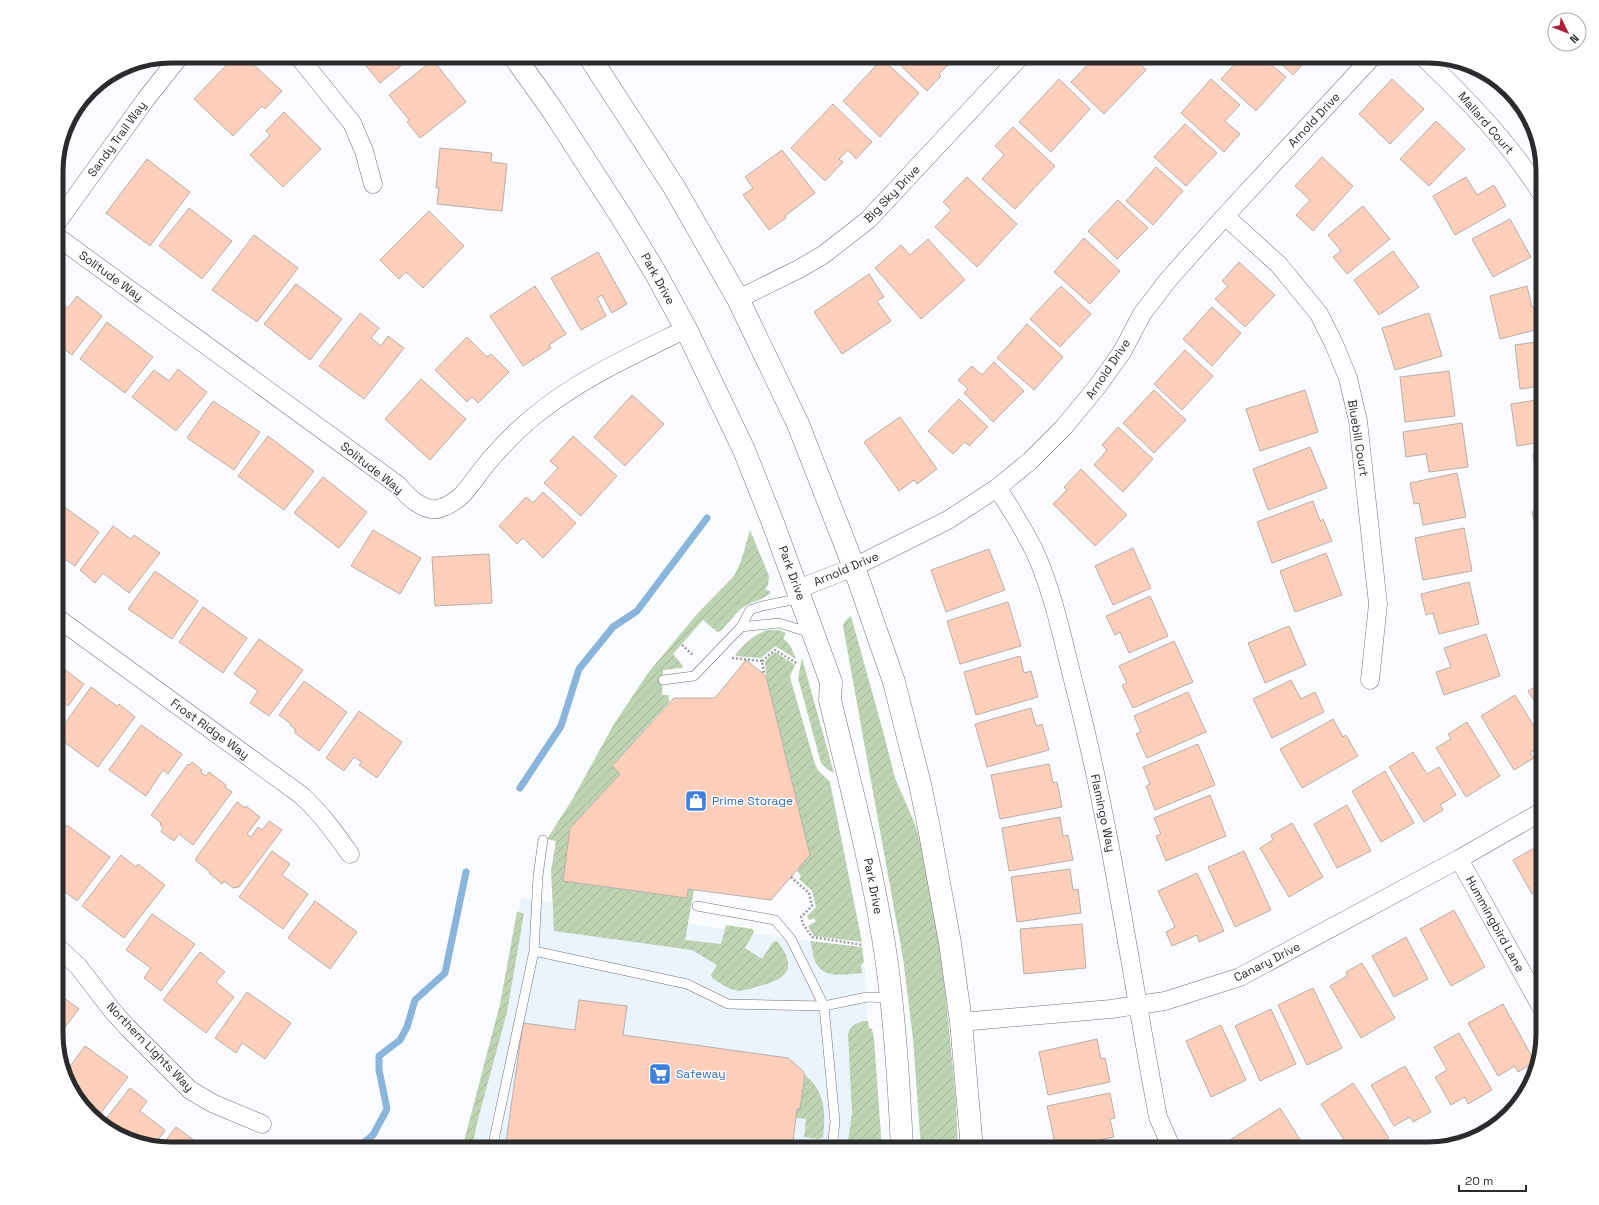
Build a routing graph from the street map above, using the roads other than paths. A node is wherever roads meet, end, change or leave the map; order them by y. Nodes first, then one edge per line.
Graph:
1 (174, 63) edge
2 (304, 63) edge
3 (519, 63) edge
4 (594, 63) edge
5 (1014, 63) edge
6 (1367, 63) edge
7 (1430, 63) edge
8 (373, 184) dead end
9 (1536, 185) edge
10 (63, 214) edge
11 (1225, 216) junction
12 (63, 241) edge
13 (738, 300) junction
14 (686, 329) junction
15 (997, 488) junction
16 (854, 567) junction
17 (800, 594) junction
18 (63, 622) edge
19 (742, 627) junction
20 (814, 634) junction
21 (663, 680) dead end
22 (1370, 680) dead end
23 (1536, 815) edge
24 (543, 840) dead end
25 (350, 854) dead end
26 (1459, 859) junction
27 (697, 906) dead end
28 (534, 951) junction
29 (63, 952) edge
30 (1536, 997) edge
31 (891, 998) junction
32 (1139, 1005) junction
33 (824, 1006) junction
34 (961, 1022) junction
35 (262, 1124) dead end
36 (493, 1142) edge
37 (833, 1142) edge
38 (902, 1142) edge
39 (971, 1142) edge
40 (1169, 1142) edge

1 - 10 street, Sandy Trail Way
2 - 8 street
3 - 14 main road, Park Drive
4 - 13 main road
5 - 13 street, Big Sky Drive
6 - 11 street, Arnold Drive
7 - 9 street, Mallard Court
11 - 15 street, Arnold Drive
11 - 22 street, Bluebill Court
12 - 14 street, Solitude Way
13 - 16 main road
14 - 17 main road, Park Drive
15 - 16 street, Arnold Drive
15 - 32 street, Flamingo Way
16 - 17 street, Arnold Drive
16 - 34 main road
17 - 19 lane
17 - 20 main road, Park Drive
18 - 25 street, Frost Ridge Way
19 - 20 lane
19 - 21 lane
20 - 31 main road, Park Drive
23 - 26 street, Canary Drive
24 - 28 lane
26 - 30 street, Hummingbird Lane
26 - 32 street, Canary Drive
27 - 33 lane
28 - 33 lane
28 - 36 lane
29 - 35 street, Northern Lights Way
31 - 33 lane
31 - 38 main road, Park Drive
32 - 34 street, Canary Drive
32 - 40 street, Flamingo Way
33 - 37 lane
34 - 39 main road

